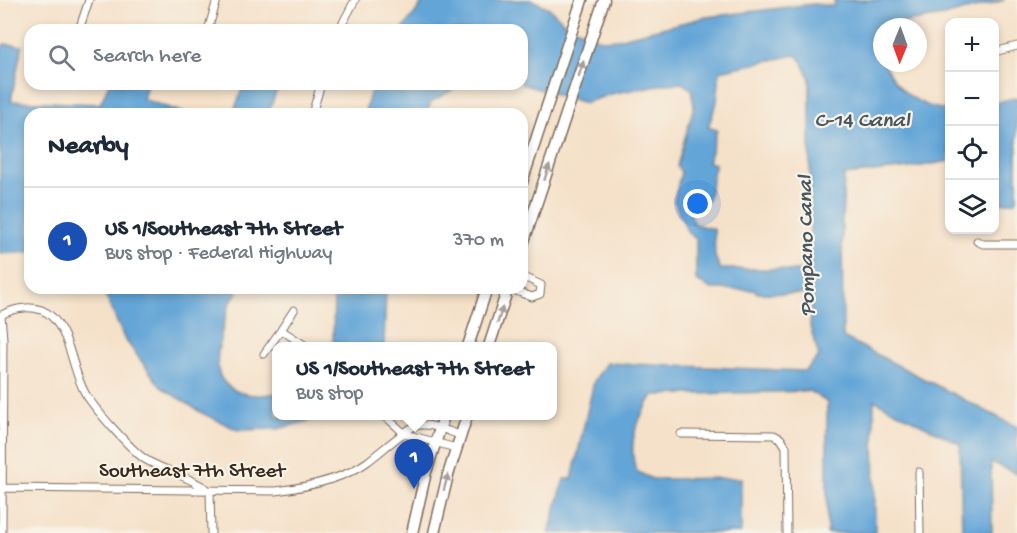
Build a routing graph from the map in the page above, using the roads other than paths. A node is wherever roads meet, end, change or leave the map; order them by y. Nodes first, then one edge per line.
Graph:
1 (89, 0) edge
2 (217, 0) edge
3 (355, 0) edge
4 (582, 0) edge
5 (604, 0) edge
6 (81, 24) edge
7 (210, 24) edge
8 (342, 24) edge
9 (1017, 46) edge
10 (999, 51) edge
11 (319, 90) edge
12 (314, 108) edge
13 (528, 164) edge
14 (528, 229) edge
15 (977, 241) dead end
16 (1017, 244) edge
17 (528, 278) edge
18 (485, 294) edge
19 (506, 294) edge
20 (524, 294) edge
21 (294, 310) dead end
22 (1, 316) edge
23 (281, 330) junction
24 (272, 342) edge
25 (300, 342) edge
26 (469, 342) edge
27 (490, 342) edge
28 (272, 343) edge
29 (264, 354) dead end
30 (390, 420) edge
31 (443, 420) edge
32 (465, 420) edge
33 (440, 429) junction
34 (405, 434) junction
35 (681, 434) dead end
36 (460, 435) junction
37 (435, 442) junction
38 (456, 448) junction
39 (919, 471) dead end
40 (1, 488) edge
41 (210, 491) junction
42 (2, 533) edge
43 (211, 533) edge
44 (412, 533) edge
45 (434, 533) edge
46 (787, 533) edge
47 (920, 533) edge

1 - 6 street
2 - 7 street
3 - 8 street
4 - 13 main road
14 -> 5 main road
9 - 10 street
11 - 12 street
15 - 16 street
17 - 20 street
18 - 26 main road
27 -> 19 main road
21 - 23 street
22 - 40 street
22 - 41 street
23 - 24 street
23 - 25 street
28 - 29 street
30 - 34 street
31 - 33 main road
32 - 36 main road
33 - 34 street, Southeast 7th Street
33 - 36 street, Southeast 7th Street
33 - 37 main road
34 - 37 street
34 - 41 street, Southeast 7th Street
35 - 46 street
36 - 38 main road
37 - 38 street
37 - 44 main road
45 -> 38 main road
39 - 47 street
40 - 41 street, Southeast 7th Street
40 - 42 street
41 - 43 street

